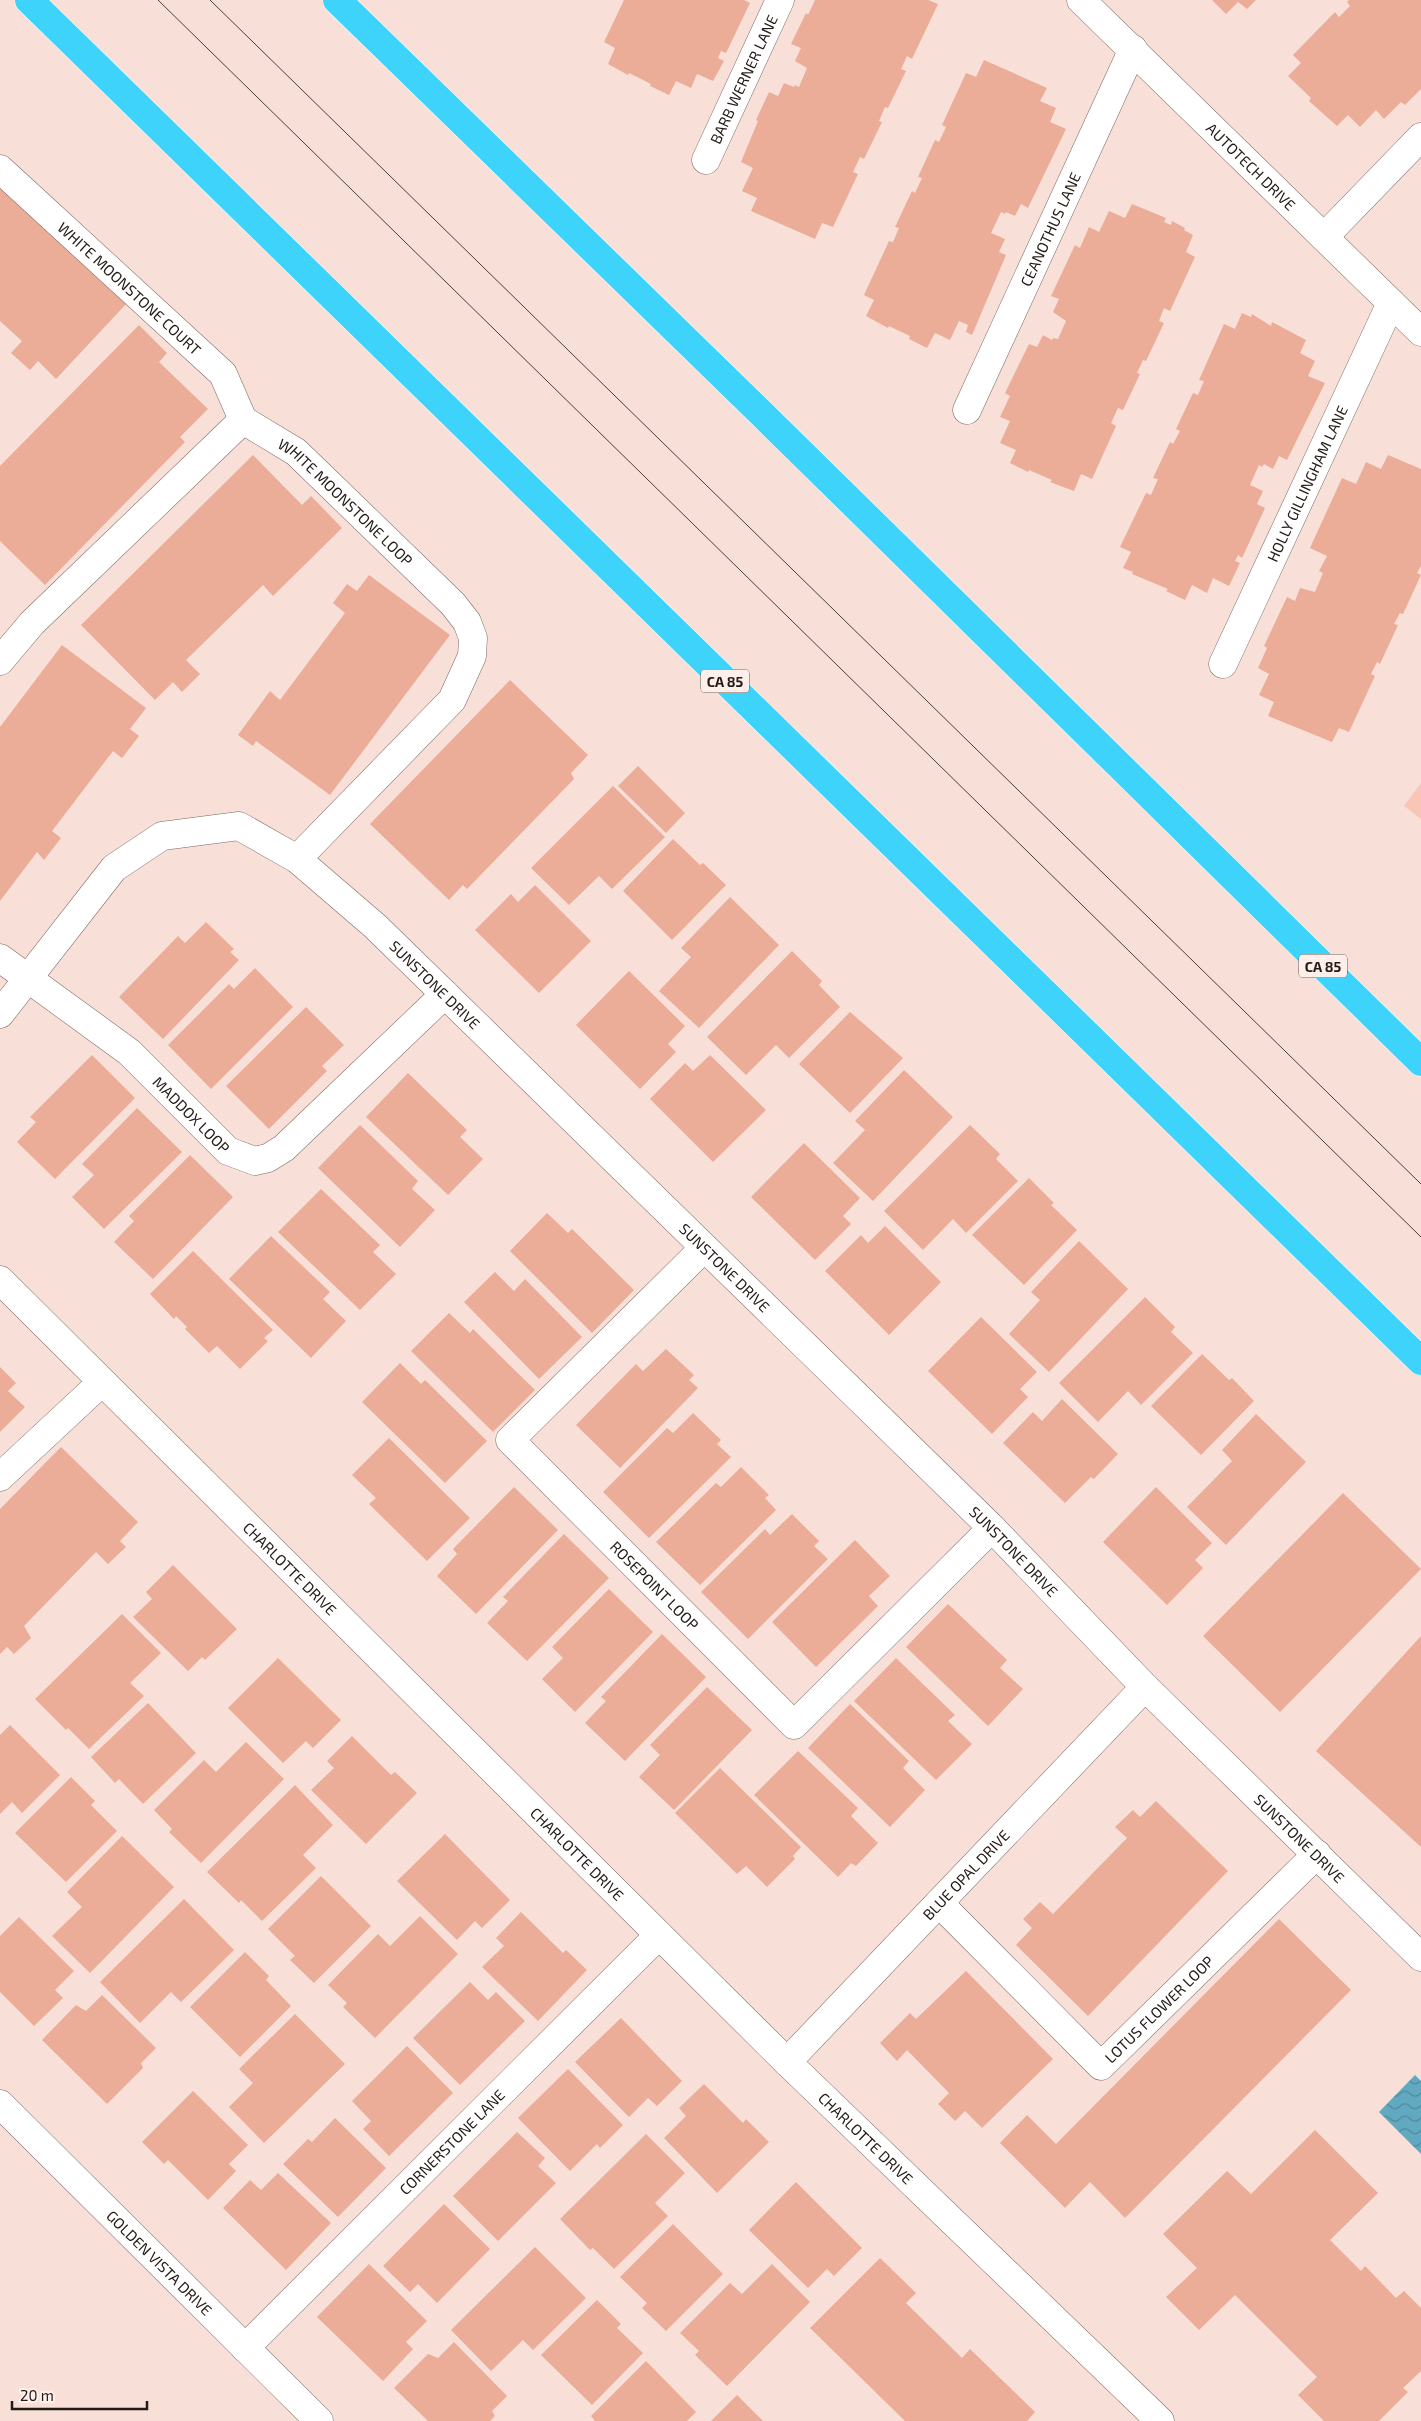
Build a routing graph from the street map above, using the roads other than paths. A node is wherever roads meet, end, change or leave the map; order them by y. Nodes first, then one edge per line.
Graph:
1 (29, 0) edge
2 (337, 0) edge
3 (780, 0) edge
4 (1081, 0) edge
5 (1133, 50) junction
6 (1421, 136) edge
7 (706, 160) dead end
8 (0, 169) edge
9 (1324, 237) junction
10 (1391, 303) junction
11 (1421, 332) edge
12 (967, 410) dead end
13 (243, 420) junction
14 (0, 661) edge
15 (1223, 664) dead end
16 (297, 859) junction
17 (0, 958) edge
18 (26, 978) junction
19 (445, 994) junction
20 (0, 1014) edge
21 (1421, 1062) edge
22 (704, 1248) junction
23 (0, 1280) edge
24 (1421, 1361) edge
25 (102, 1382) junction
26 (0, 1477) edge
27 (992, 1528) junction
28 (1145, 1687) junction
29 (1317, 1854) junction
30 (939, 1903) junction
31 (659, 1935) junction
32 (1421, 1957) edge
33 (787, 2062) junction
34 (0, 2104) edge
35 (245, 2348) junction
36 (1154, 2419) edge
37 (319, 2421) edge

1 - 24 highway, CA 85
2 - 21 highway, CA 85
3 - 7 street, BARB WERNER LANE
4 - 5 street, AUTOTECH DRIVE
5 - 9 street, AUTOTECH DRIVE
5 - 12 street, CEANOTHUS LANE
6 - 9 street
8 - 13 street, WHITE MOONSTONE COURT
9 - 10 street, AUTOTECH DRIVE
10 - 11 street, AUTOTECH DRIVE
10 - 15 street, HOLLY GILLINGHAM LANE
13 - 14 street
13 - 16 street, WHITE MOONSTONE LOOP
16 - 18 street, SUNSTONE DRIVE
16 - 19 street, SUNSTONE DRIVE
17 - 18 street
18 - 19 street, MADDOX LOOP
18 - 20 street, SUNSTONE DRIVE
19 - 22 street, SUNSTONE DRIVE
22 - 27 street, SUNSTONE DRIVE
22 - 27 street, ROSEPOINT LOOP
23 - 25 street, CHARLOTTE DRIVE
25 - 26 street
25 - 31 street, CHARLOTTE DRIVE
27 - 28 street, SUNSTONE DRIVE
28 - 29 street, SUNSTONE DRIVE
28 - 30 street, BLUE OPAL DRIVE
29 - 30 street, LOTUS FLOWER LOOP
29 - 32 street, SUNSTONE DRIVE
30 - 33 street, BLUE OPAL DRIVE
31 - 33 street, CHARLOTTE DRIVE
31 - 35 street, CORNERSTONE LANE
33 - 36 street, CHARLOTTE DRIVE
34 - 35 street, GOLDEN VISTA DRIVE
35 - 37 street, GOLDEN VISTA DRIVE

